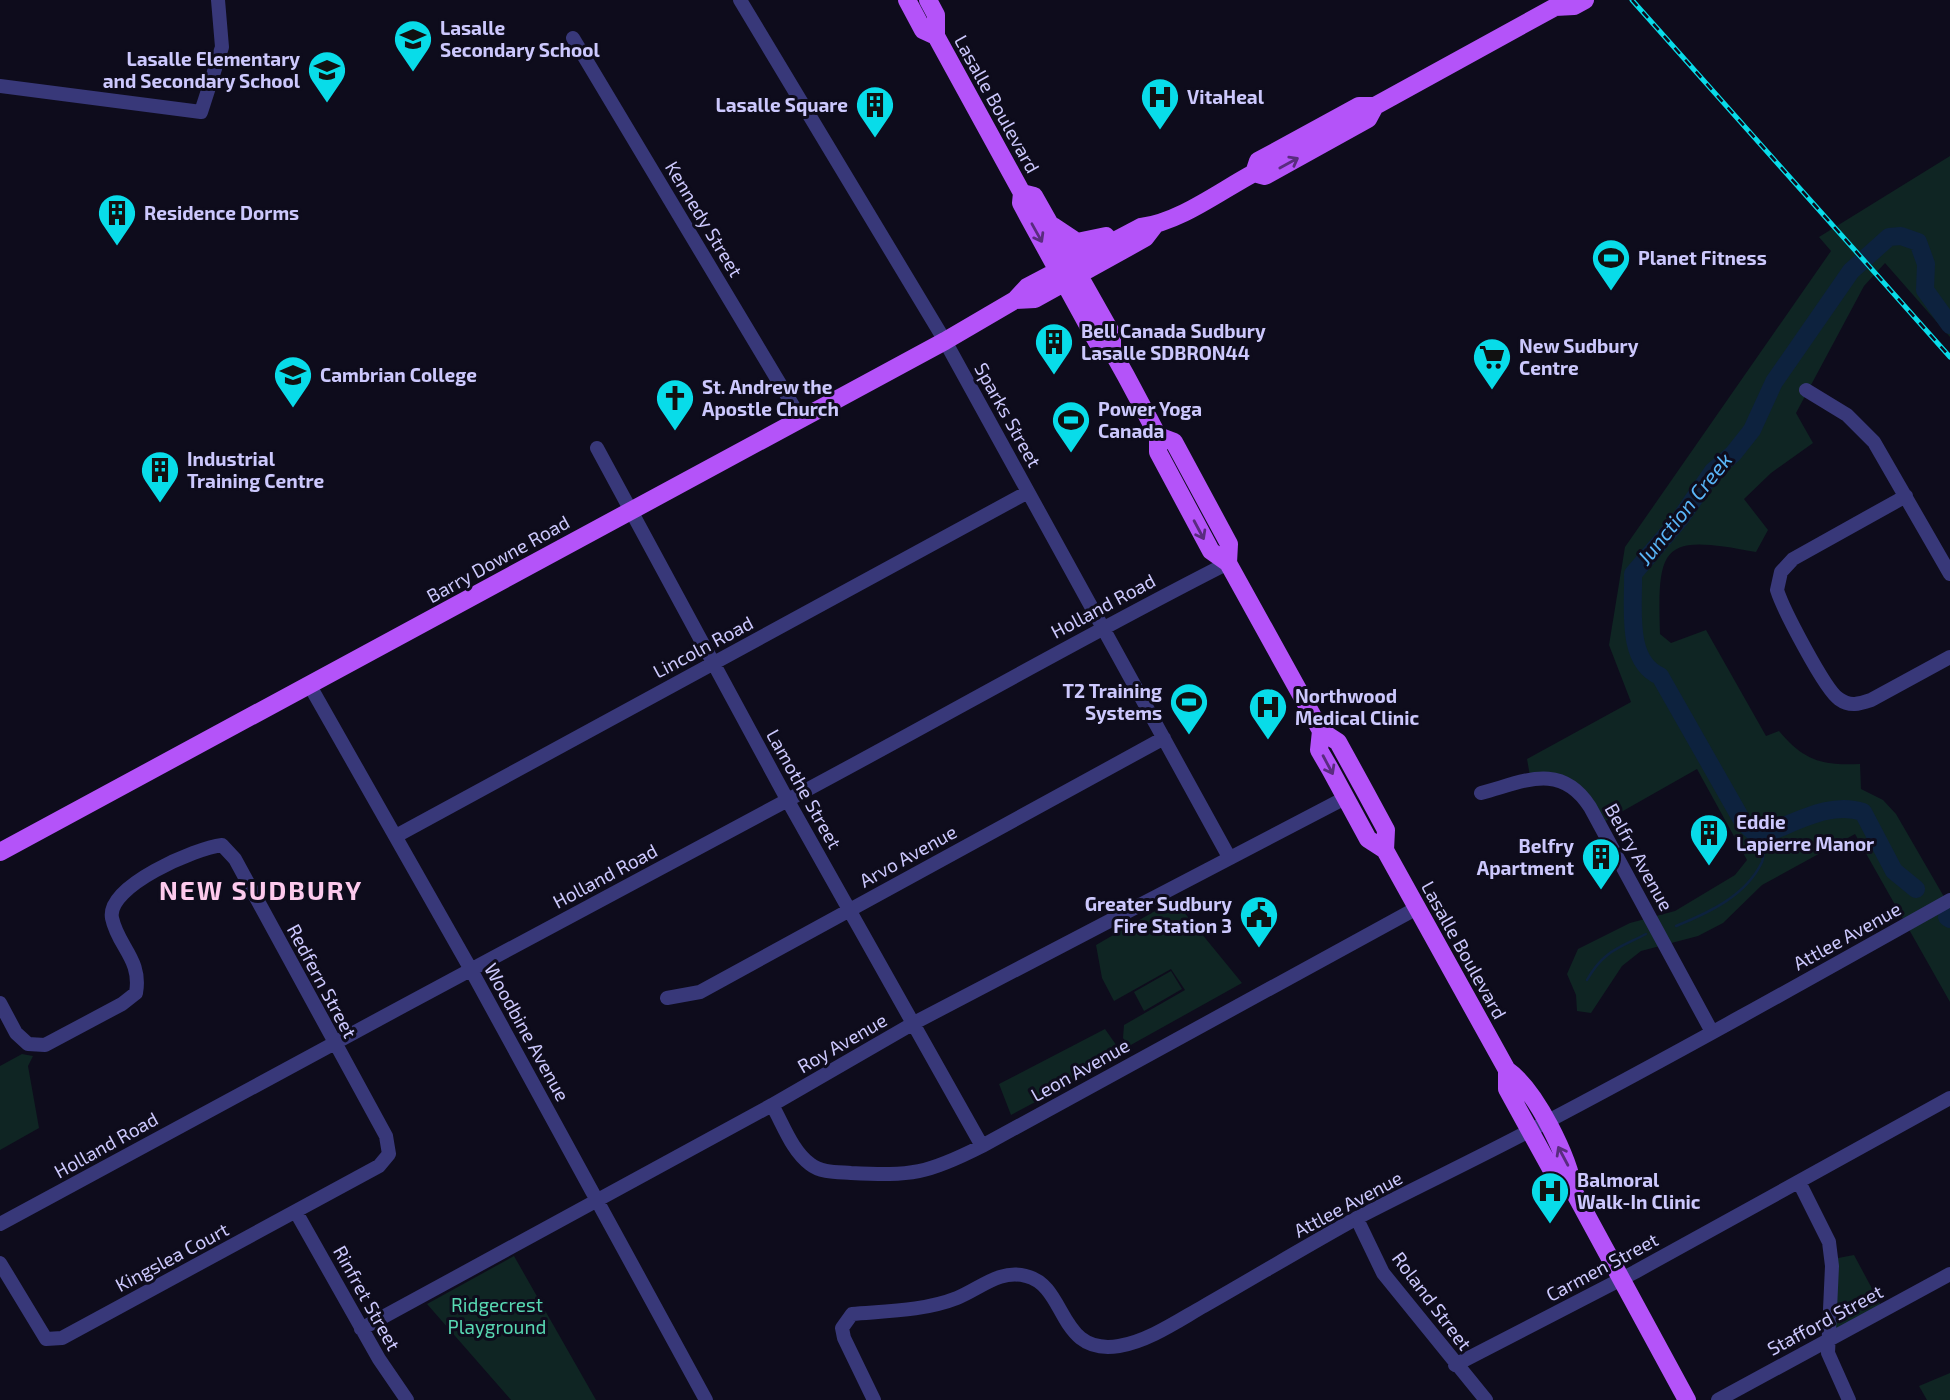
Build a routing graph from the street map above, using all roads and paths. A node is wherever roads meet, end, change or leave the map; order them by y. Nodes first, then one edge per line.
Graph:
1 (218, 0) edge
2 (740, 0) edge
3 (906, 0) edge
4 (928, 0) edge
5 (1584, 0) edge
6 (1557, 4) edge
7 (936, 36) junction
8 (573, 38) dead end
9 (0, 86) edge
10 (1022, 193) junction
11 (1049, 223) junction
12 (1155, 225) junction
13 (1134, 231) junction
14 (1104, 262) junction
15 (1068, 273) junction
16 (1099, 311) junction
17 (945, 341) junction
18 (1112, 351) junction
19 (1806, 390) dead end
20 (801, 419) junction
21 (597, 448) dead end
22 (1028, 492) junction
23 (1906, 496) junction
24 (632, 509) junction
25 (1228, 563) junction
26 (1950, 574) edge
27 (1101, 627) junction
28 (1950, 657) edge
29 (713, 663) junction
30 (310, 686) junction
31 (1321, 731) junction
32 (1164, 738) junction
33 (1481, 793) dead end
34 (1345, 797) junction
35 (788, 800) junction
36 (396, 836) junction
37 (1385, 850) junction
38 (0, 852) edge
39 (1229, 857) junction
40 (1950, 900) edge
41 (1417, 908) junction
42 (850, 910) junction
43 (470, 968) junction
44 (667, 998) dead end
45 (0, 1003) edge
46 (914, 1023) junction
47 (1712, 1032) junction
48 (333, 1043) junction
49 (1950, 1098) edge
50 (772, 1105) junction
51 (1538, 1127) junction
52 (982, 1146) junction
53 (389, 1154) joint
54 (1799, 1182) junction
55 (597, 1198) junction
56 (296, 1212) junction
57 (1357, 1219) junction
58 (0, 1224) edge
59 (0, 1263) edge
60 (1950, 1274) edge
61 (1622, 1279) junction
62 (361, 1329) junction
63 (1828, 1340) junction
64 (1455, 1365) junction
65 (407, 1400) edge
66 (706, 1400) edge
67 (874, 1400) edge
68 (1486, 1400) edge
69 (1687, 1400) edge
70 (1718, 1400) edge
71 (1849, 1400) edge

1 - 9 street
2 - 17 street, Sparks Street
3 - 7 main road, Lasalle Boulevard
4 - 7 main road, Lasalle Boulevard
5 - 6 main road, Barry Downe Road
6 - 12 main road, Barry Downe Road
7 - 10 main road, Lasalle Boulevard
8 - 20 street, Kennedy Street
10 - 11 main road, Lasalle Boulevard
10 -> 15 main road, Lasalle Boulevard
11 - 13 main road
11 - 15 main road, Lasalle Boulevard
12 - 13 main road, Barry Downe Road
12 - 14 main road, Barry Downe Road
13 - 15 main road, Barry Downe Road
14 - 15 main road, Barry Downe Road
14 - 16 main road
15 - 16 main road, Lasalle Boulevard
15 - 17 main road, Barry Downe Road
15 - 18 main road, Lasalle Boulevard
16 - 18 main road, Lasalle Boulevard
17 - 20 main road, Barry Downe Road
17 - 22 street, Sparks Street
18 - 25 main road, Lasalle Boulevard
19 - 23 street
20 - 24 main road, Barry Downe Road
21 - 24 street, Lamothe Street
22 - 27 street, Sparks Street
22 - 29 street, Lincoln Road
23 - 26 street
23 - 28 street
24 - 29 street, Lamothe Street
24 - 30 main road, Barry Downe Road
25 - 27 street, Holland Road
25 - 31 main road, Lasalle Boulevard
27 - 32 street, Sparks Street
27 - 35 street, Holland Road
29 - 35 street, Lamothe Street
29 - 36 street, Lincoln Road
30 - 36 street, Woodbine Avenue
30 - 38 main road, Barry Downe Road
31 -> 34 main road, Lasalle Boulevard
31 - 37 main road, Lasalle Boulevard
32 - 39 street, Sparks Street
32 - 42 street, Arvo Avenue
33 - 47 street, Belfry Avenue
34 - 37 main road, Lasalle Boulevard
34 - 39 street, Roy Avenue
35 - 42 street, Lamothe Street
35 - 43 street, Holland Road
36 - 43 street, Woodbine Avenue
37 - 41 main road, Lasalle Boulevard
39 - 46 street, Roy Avenue
40 - 47 street, Attlee Avenue
41 - 51 main road, Lasalle Boulevard
41 - 52 street, Leon Avenue
42 - 44 street, Arvo Avenue
42 - 46 street, Lamothe Street
43 - 48 street, Holland Road
43 - 55 street, Woodbine Avenue
45 - 48 street, Redfern Street
46 - 50 street, Roy Avenue
46 - 52 street, Lamothe Street
47 - 51 street, Attlee Avenue
48 - 53 street, Redfern Street
48 - 58 street, Holland Road
49 - 54 street, Carmen Street
50 - 52 street, Leon Avenue
50 - 55 street, Roy Avenue
51 - 57 street, Attlee Avenue
51 - 61 main road, Lasalle Boulevard
53 - 56 street, Kingslea Court
54 - 61 street, Carmen Street
54 - 63 street
55 - 62 street, Roy Avenue
55 - 66 street, Woodbine Avenue
56 - 59 street, Kingslea Court
56 - 62 street, Rinfret Street
57 - 64 street, Roland Street
57 - 67 street, Attlee Avenue
60 - 63 street, Stafford Street
61 - 64 street, Carmen Street
61 - 69 main road, Lasalle Boulevard
62 - 65 street, Rinfret Street
63 - 70 street, Stafford Street
63 - 71 street
64 - 68 street, Roland Street

